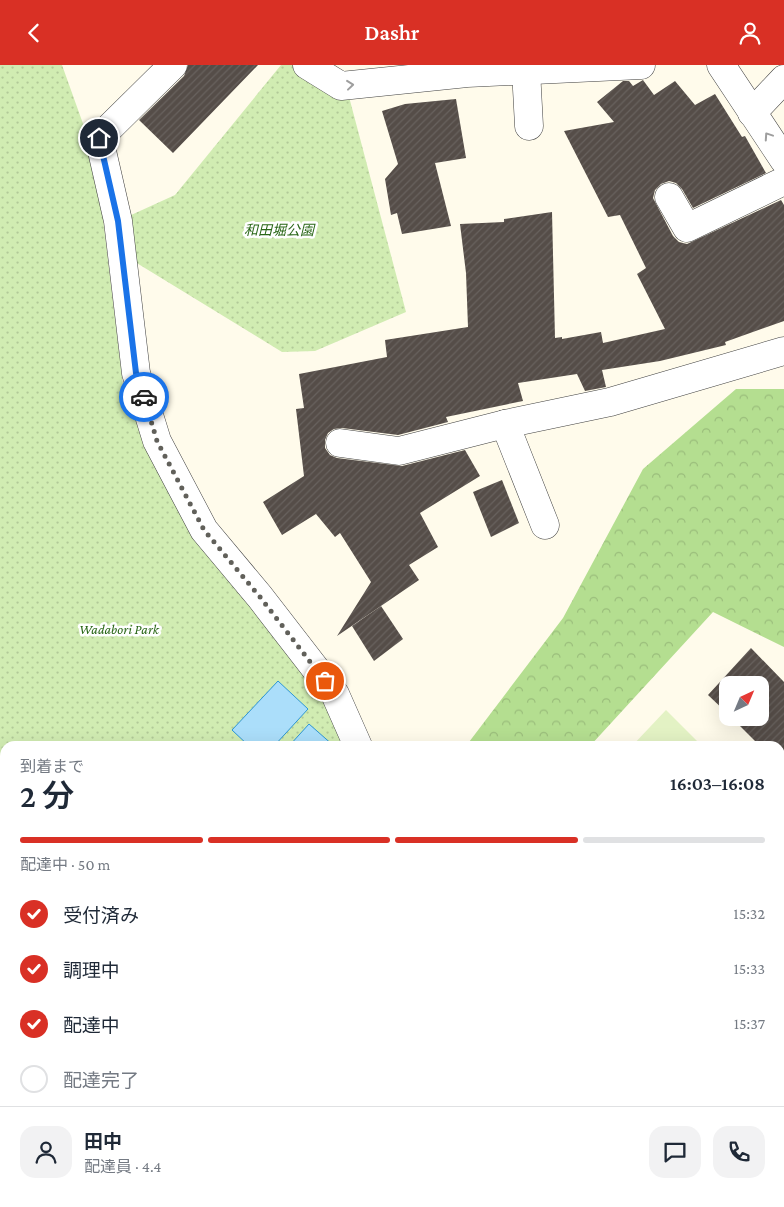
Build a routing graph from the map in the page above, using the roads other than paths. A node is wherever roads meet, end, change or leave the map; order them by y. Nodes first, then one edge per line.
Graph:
1 (173, 65) edge
2 (307, 65) edge
3 (641, 65) edge
4 (722, 65) edge
5 (526, 70) junction
6 (784, 79) edge
7 (752, 113) junction
8 (529, 126) dead end
9 (784, 160) edge
10 (784, 181) edge
11 (669, 197) dead end
12 (784, 351) edge
13 (505, 423) junction
14 (340, 443) dead end
15 (545, 525) dead end
16 (356, 741) edge

1 - 16 street
2 -> 5 street
3 - 5 street
4 - 7 street
5 - 8 street
6 - 7 street
9 -> 7 street
10 - 11 street
12 - 13 street
13 - 14 street
13 - 15 street

